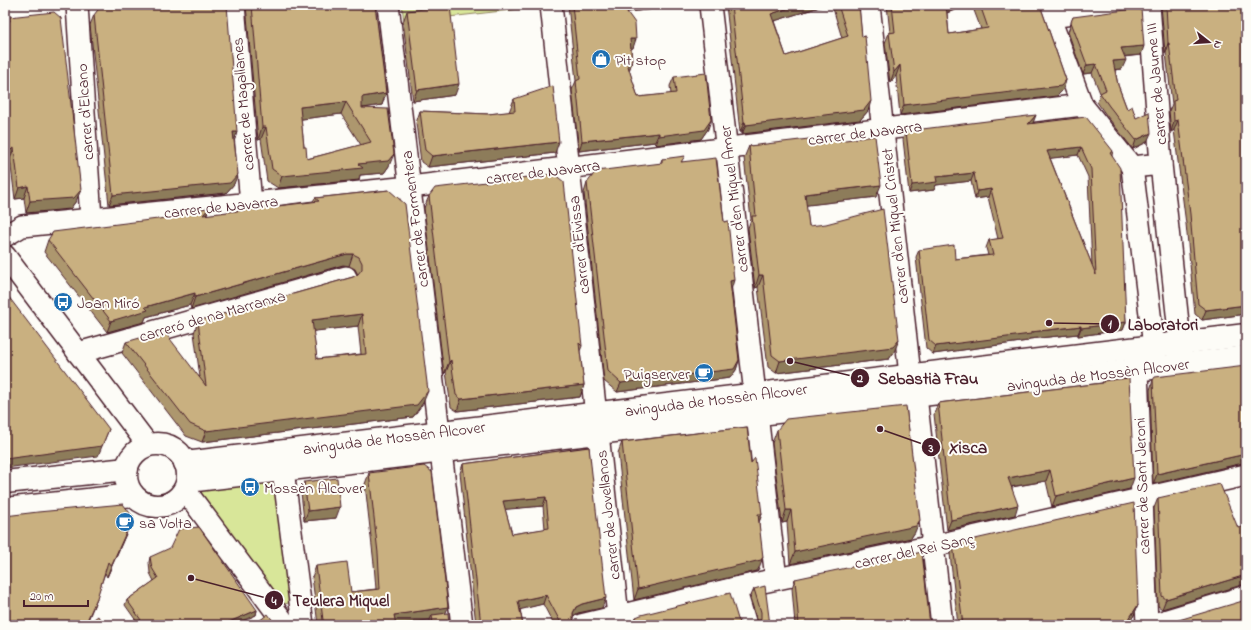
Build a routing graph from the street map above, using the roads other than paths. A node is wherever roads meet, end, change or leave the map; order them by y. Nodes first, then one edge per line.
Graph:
1 (77, 5) edge
2 (234, 5) edge
3 (388, 5) edge
4 (552, 5) edge
5 (710, 5) edge
6 (870, 5) edge
7 (1140, 5) edge
8 (1149, 5) edge
9 (1048, 11) edge
10 (1082, 105) junction
11 (883, 129) junction
12 (727, 149) junction
13 (1161, 164) junction
14 (1132, 167) junction
15 (570, 168) junction
16 (410, 187) junction
17 (251, 204) junction
18 (91, 219) junction
19 (5, 236) edge
20 (5, 256) edge
21 (346, 277) edge
22 (1246, 335) edge
23 (1180, 343) junction
24 (1144, 347) junction
25 (78, 353) junction
26 (1246, 358) edge
27 (1182, 364) junction
28 (1146, 369) junction
29 (910, 375) junction
30 (916, 396) junction
31 (756, 404) junction
32 (598, 423) junction
33 (440, 442) junction
34 (148, 446) junction
35 (127, 469) junction
36 (283, 470) junction
37 (1246, 475) edge
38 (186, 478) junction
39 (5, 482) edge
40 (133, 495) junction
41 (1141, 500) junction
42 (5, 509) edge
43 (933, 546) junction
44 (776, 579) junction
45 (735, 588) junction
46 (1246, 596) edge
47 (618, 616) junction
48 (286, 625) edge
49 (303, 625) edge
50 (462, 625) edge
51 (581, 625) edge
52 (746, 625) edge
53 (942, 625) edge
54 (1147, 625) edge
55 (1150, 625) edge

1 - 18 street, carrer d'Elcano
2 - 17 street, carrer de Magallanes
3 - 16 street, carrer de Formentera
4 - 15 street, carrer d'Eivissa
5 - 12 street, carrer d'en Miquel Amer
6 - 11 street, carrer d'en Miquel Cristet
7 - 9 street
8 - 13 street, carrer de Jaume III
9 - 10 street
10 - 11 street, carrer de Navarra
10 - 14 street
11 - 12 street, carrer de Navarra
11 - 29 street, carrer d'en Miquel Cristet
12 - 15 street, carrer de Navarra
12 - 31 street, carrer d'en Miquel Amer
13 - 14 street
13 - 23 street, carrer de Jaume III
14 - 24 street, carrer de Sant Jeroni
15 - 16 street, carrer de Navarra
15 - 32 street, carrer d'Eivissa
16 - 17 street, carrer de Navarra
16 - 33 street, carrer de Formentera
17 - 18 street, carrer de Navarra
18 - 19 street, carrer de Navarra
20 - 25 street
21 - 25 street, carreró de na Marranxa
22 - 23 main road, avinguda de Mossèn Alcover
23 - 24 main road, avinguda de Mossèn Alcover
23 - 27 street, carrer de Jaume III
24 - 28 street, carrer de Sant Jeroni
24 - 29 main road, avinguda de Mossèn Alcover
25 - 34 street
26 - 27 main road, avinguda de Mossèn Alcover
27 - 28 main road, avinguda de Mossèn Alcover
28 - 30 main road, avinguda de Mossèn Alcover
28 - 41 street, carrer de Sant Jeroni
29 - 31 main road, avinguda de Mossèn Alcover
30 - 31 main road, avinguda de Mossèn Alcover
30 - 43 street
31 - 32 main road, avinguda de Mossèn Alcover
31 - 44 street, carrer d'en Miquel Amer
32 - 33 main road, avinguda de Mossèn Alcover
32 - 47 street, carrer de Jovellanos
33 - 36 main road, avinguda de Mossèn Alcover
33 - 38 main road, avinguda de Mossèn Alcover
33 - 50 street, carrer de Formentera
34 - 35 main road
34 - 38 main road
35 - 39 main road
35 - 40 main road
36 - 38 main road, avinguda de Mossèn Alcover
36 - 49 street
37 - 41 street, carrer del Rei Sanç
38 - 40 main road
38 - 48 street
40 - 42 main road
41 - 43 street, carrer del Rei Sanç
41 - 54 street, carrer de Sant Jeroni
43 - 44 street, carrer del Rei Sanç
43 - 53 street
44 - 45 street, carrer del Rei Sanç
45 - 47 street, carrer del Rei Sanç
45 - 52 street
46 - 55 street
47 - 51 street, carrer del Rei Sanç

